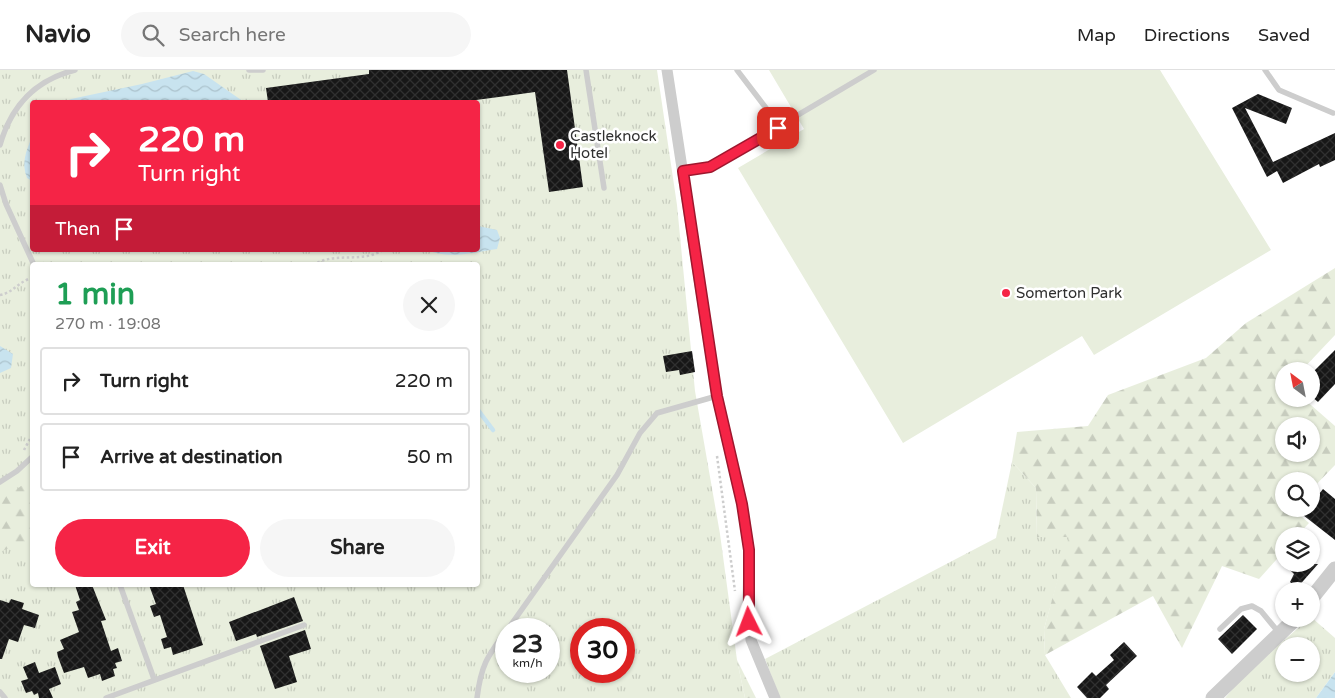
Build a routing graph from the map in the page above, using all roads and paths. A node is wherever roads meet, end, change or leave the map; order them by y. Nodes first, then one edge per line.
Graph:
1 (75, 70) edge
2 (249, 70) edge
3 (263, 70) edge
4 (586, 70) edge
5 (667, 70) edge
6 (737, 70) edge
7 (874, 70) edge
8 (1265, 70) edge
9 (1333, 113) dead end
10 (778, 128) junction
11 (0, 145) edge
12 (683, 171) junction
13 (0, 184) edge
14 (604, 188) dead end
15 (379, 252) edge
16 (33, 262) edge
17 (321, 262) edge
18 (30, 279) edge
19 (0, 294) edge
20 (717, 396) junction
21 (716, 453) dead end
22 (30, 459) edge
23 (0, 482) edge
24 (1335, 569) edge
25 (121, 587) edge
26 (1320, 588) edge
27 (736, 598) dead end
28 (516, 618) edge
29 (304, 625) dead end
30 (1287, 627) edge
31 (1220, 629) dead end
32 (1280, 634) junction
33 (495, 646) edge
34 (154, 679) junction
35 (0, 692) edge
36 (5, 698) edge
37 (106, 698) edge
38 (477, 698) edge
39 (775, 698) edge
40 (1213, 698) edge

1 - 11 lane
2 - 3 lane
4 - 14 lane
5 - 12 street
6 - 10 lane
7 - 10 lane
8 - 9 lane
10 - 12 lane
12 - 20 street
13 - 16 lane
15 - 17 path
18 - 19 path
20 - 28 lane
20 - 39 street
21 - 27 path
22 - 23 lane
24 - 26 street
25 - 34 lane
29 - 34 lane
30 - 32 street
31 - 32 lane
32 - 40 street
33 - 38 lane
34 - 37 lane
35 - 36 lane

